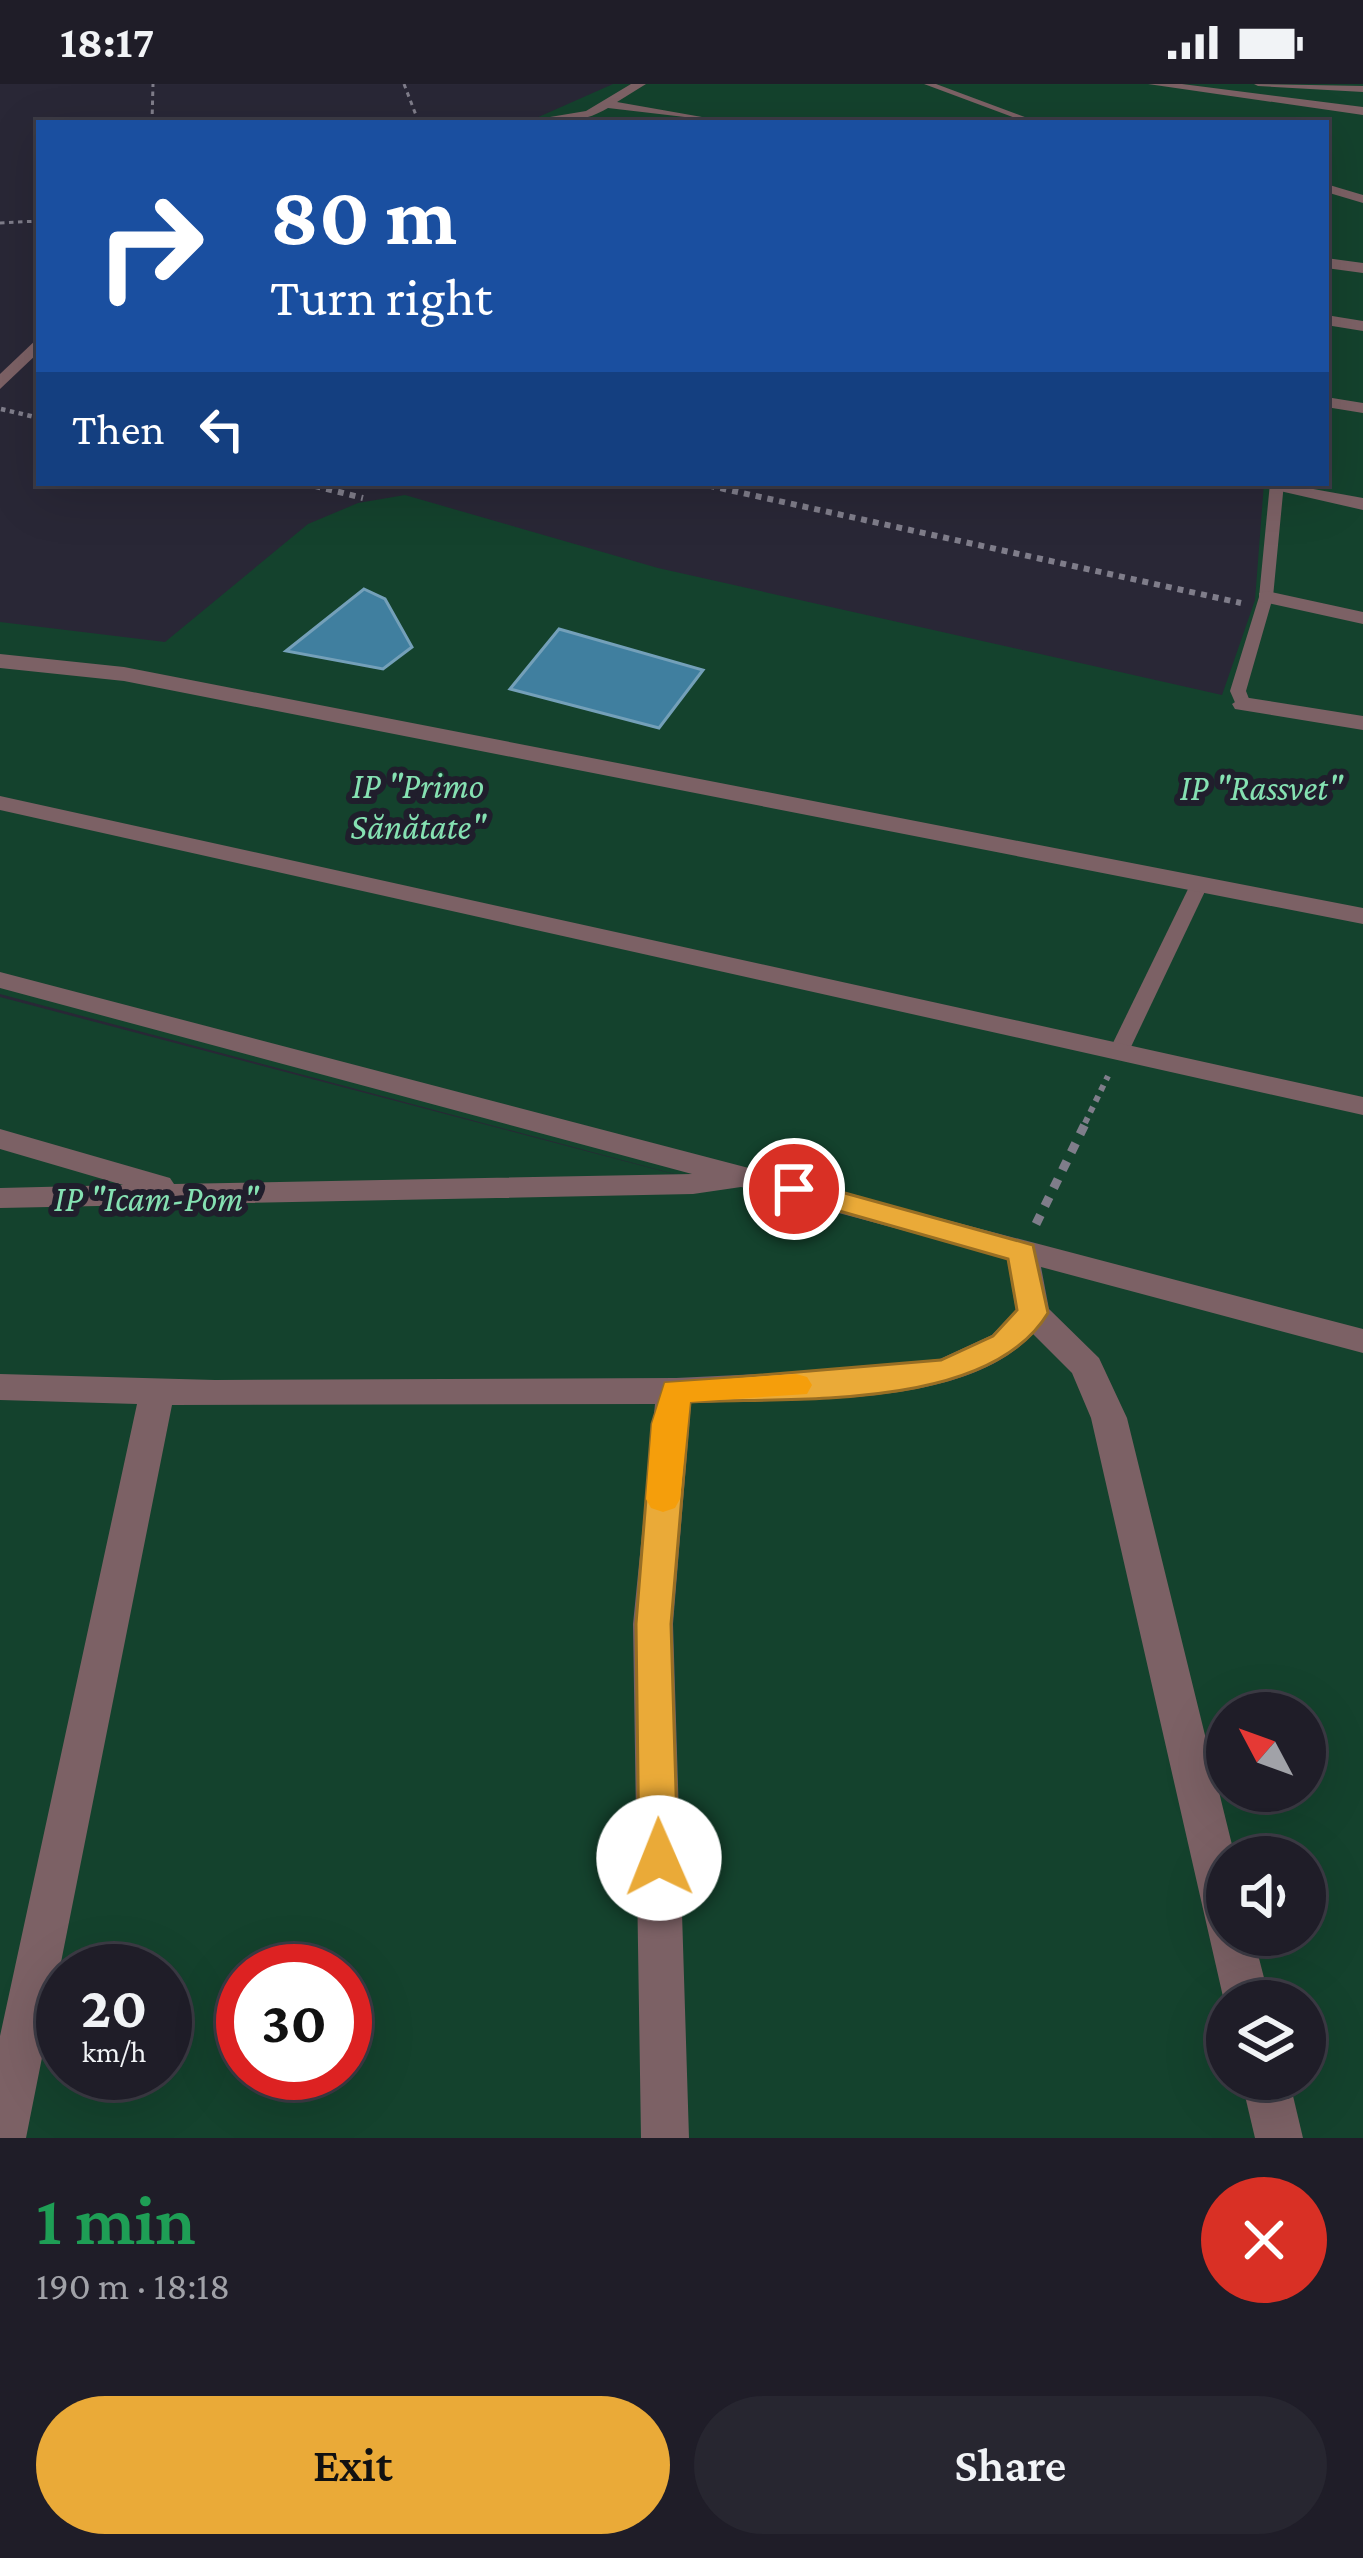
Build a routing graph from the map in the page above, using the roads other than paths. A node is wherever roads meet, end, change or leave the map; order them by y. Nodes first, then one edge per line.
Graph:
1 (622, 84) edge
2 (640, 84) edge
3 (928, 84) edge
4 (1154, 84) edge
5 (1258, 84) edge
6 (1363, 89) edge
7 (610, 105) junction
8 (1363, 111) edge
9 (546, 120) edge
10 (552, 120) edge
11 (710, 120) edge
12 (1029, 120) edge
13 (1329, 189) edge
14 (1363, 199) edge
15 (1329, 263) edge
16 (1363, 268) edge
17 (1329, 320) edge
18 (1363, 326) edge
19 (36, 345) edge
20 (0, 384) edge
21 (1329, 402) edge
22 (1363, 408) edge
23 (1276, 486) edge
24 (1280, 486) edge
25 (1363, 505) edge
26 (1264, 602) junction
27 (1363, 618) edge
28 (0, 661) edge
29 (1244, 704) joint
30 (1363, 723) edge
31 (0, 803) edge
32 (1199, 885) junction
33 (1363, 916) edge
34 (0, 980) edge
35 (1120, 1049) junction
36 (1363, 1106) edge
37 (0, 1139) edge
38 (748, 1176) junction
39 (188, 1193) junction
40 (0, 1198) edge
41 (1022, 1252) junction
42 (1033, 1313) junction
43 (1363, 1342) edge
44 (0, 1387) edge
45 (157, 1391) junction
46 (676, 1391) junction
47 (1208, 1836) edge
48 (1270, 2100) edge
49 (2, 2138) edge
50 (665, 2138) edge
51 (1280, 2138) edge

1 - 9 street
2 - 7 street
3 - 12 lane
4 - 8 street
5 - 6 lane
7 - 10 street
7 - 11 street
13 - 14 street
15 - 16 street
17 - 18 street
19 - 20 street
21 - 22 street
23 - 26 lane
24 - 25 street
26 - 27 street
26 - 29 lane
28 - 32 street
29 - 30 street
31 - 35 street
32 - 33 street
32 - 35 lane
34 - 38 street
35 - 36 street
37 - 39 street
38 - 39 street
38 - 41 street
39 - 40 street
41 - 42 street
41 - 43 street
42 - 46 street
42 - 47 street
44 - 45 street
45 - 46 street
45 - 49 street
46 - 50 street
48 - 51 street

